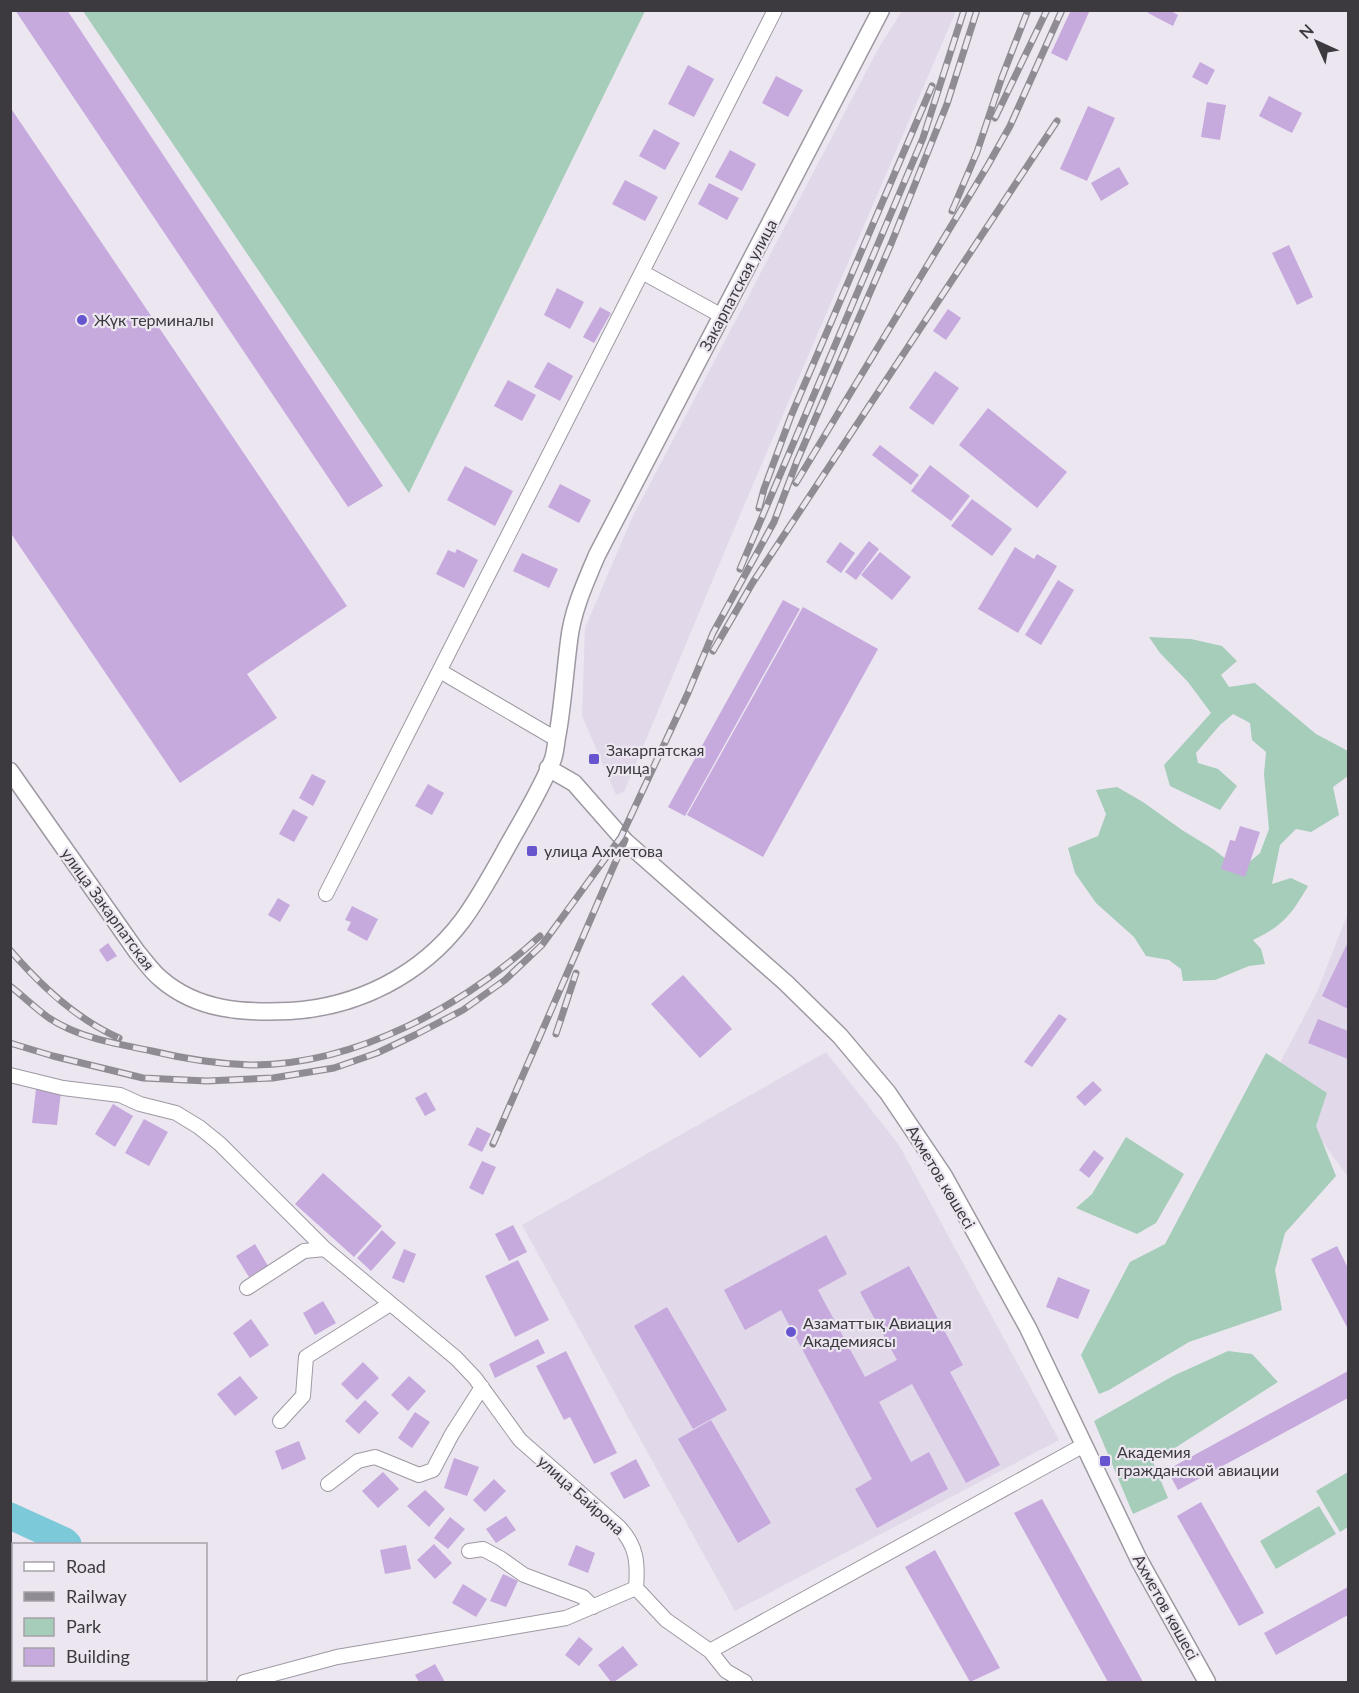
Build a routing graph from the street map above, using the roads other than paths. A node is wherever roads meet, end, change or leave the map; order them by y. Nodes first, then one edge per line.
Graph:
1 (775, 10) edge
2 (881, 10) edge
3 (642, 272) junction
4 (722, 315) junction
5 (440, 671) junction
6 (556, 739) junction
7 (548, 768) junction
8 (10, 771) edge
9 (326, 894) dead end
10 (10, 1075) edge
11 (325, 1249) junction
12 (247, 1288) dead end
13 (390, 1304) junction
14 (482, 1387) junction
15 (280, 1420) dead end
16 (1084, 1445) junction
17 (328, 1484) dead end
18 (469, 1551) dead end
19 (636, 1588) junction
20 (593, 1607) junction
21 (710, 1651) junction
22 (741, 1682) edge
23 (244, 1683) edge
24 (1207, 1683) edge

1 - 3 street
2 - 4 street, Закарпатская улица
3 - 4 street
3 - 5 street
4 - 6 street, Закарпатская улица
5 - 6 street
5 - 9 street
6 - 7 street, Закарпатская улица
7 - 8 street, улица Закарпатская
7 - 16 street, Ахметов көшесі
10 - 11 street, улица Байрона
11 - 12 street
11 - 13 street, улица Байрона
13 - 14 street, улица Байрона
13 - 15 street
14 - 17 street
14 - 19 street, улица Байрона
16 - 21 street
16 - 24 street, Ахметов көшесі
18 - 20 street
19 - 20 street
19 - 21 street
20 - 23 street
21 - 22 street

